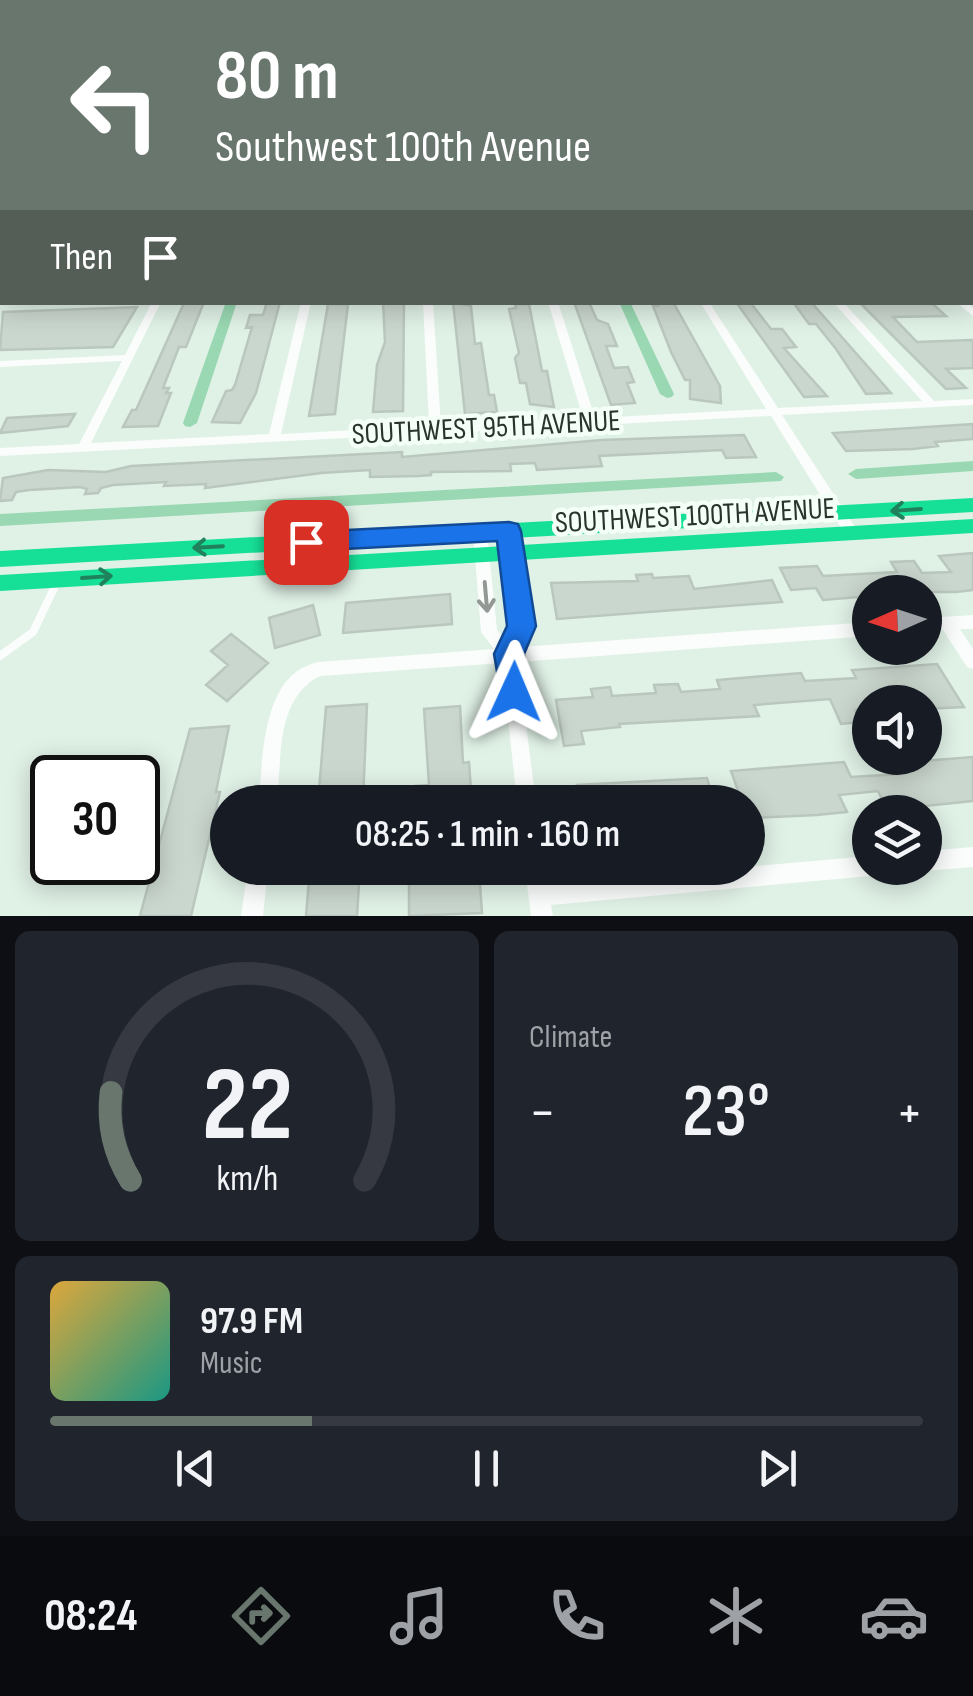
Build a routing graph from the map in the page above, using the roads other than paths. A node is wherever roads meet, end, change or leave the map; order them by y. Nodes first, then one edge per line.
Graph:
1 (155, 305) edge
2 (305, 305) edge
3 (428, 305) edge
4 (554, 305) edge
5 (706, 305) edge
6 (840, 305) edge
7 (128, 358) junction
8 (0, 364) edge
9 (973, 402) edge
10 (931, 404) junction
11 (774, 413) junction
12 (590, 421) junction
13 (434, 430) junction
14 (274, 438) junction
15 (83, 448) junction
16 (0, 452) edge
17 (973, 505) edge
18 (840, 514) junction
19 (973, 526) edge
20 (509, 531) junction
21 (480, 532) junction
22 (852, 534) junction
23 (512, 553) junction
24 (482, 554) junction
25 (0, 560) edge
26 (58, 579) junction
27 (0, 583) edge
28 (973, 622) edge
29 (942, 624) edge
30 (947, 624) junction
31 (852, 630) edge
32 (509, 654) junction
33 (0, 655) edge
34 (973, 662) edge
35 (270, 785) edge
36 (525, 785) edge
37 (973, 857) edge
38 (942, 860) edge
39 (852, 868) edge
40 (256, 885) edge
41 (540, 905) edge
42 (252, 916) edge

1 - 7 street
2 - 14 street
3 - 13 street
4 - 12 street
5 - 11 street
6 - 10 street
7 - 8 street
7 - 15 street
9 - 10 street, SOUTHWEST 95TH AVENUE
10 - 11 street, SOUTHWEST 95TH AVENUE
11 - 12 street, SOUTHWEST 95TH AVENUE
11 - 18 street
12 - 13 street, SOUTHWEST 95TH AVENUE
13 - 14 street, SOUTHWEST 95TH AVENUE
14 - 15 street, SOUTHWEST 95TH AVENUE
15 - 16 street, SOUTHWEST 95TH AVENUE
17 -> 18 main road, SOUTHWEST 100TH AVENUE
18 - 20 main road, SOUTHWEST 100TH AVENUE
18 - 22 street
19 - 22 main road, SOUTHWEST 100TH AVENUE
20 - 21 main road, SOUTHWEST 100TH AVENUE
20 - 23 street
21 - 24 street
21 -> 25 main road, SOUTHWEST 100TH AVENUE
22 - 23 main road, SOUTHWEST 100TH AVENUE
23 - 24 main road, SOUTHWEST 100TH AVENUE
23 - 32 street
26 -> 24 main road, SOUTHWEST 100TH AVENUE
24 -> 32 street
26 - 27 main road, SOUTHWEST 100TH AVENUE
26 - 33 lane
28 - 30 street
29 - 30 street
30 - 34 street
31 - 32 street
32 - 35 street
32 - 36 street
37 - 38 street
39 - 41 street
40 - 42 street

